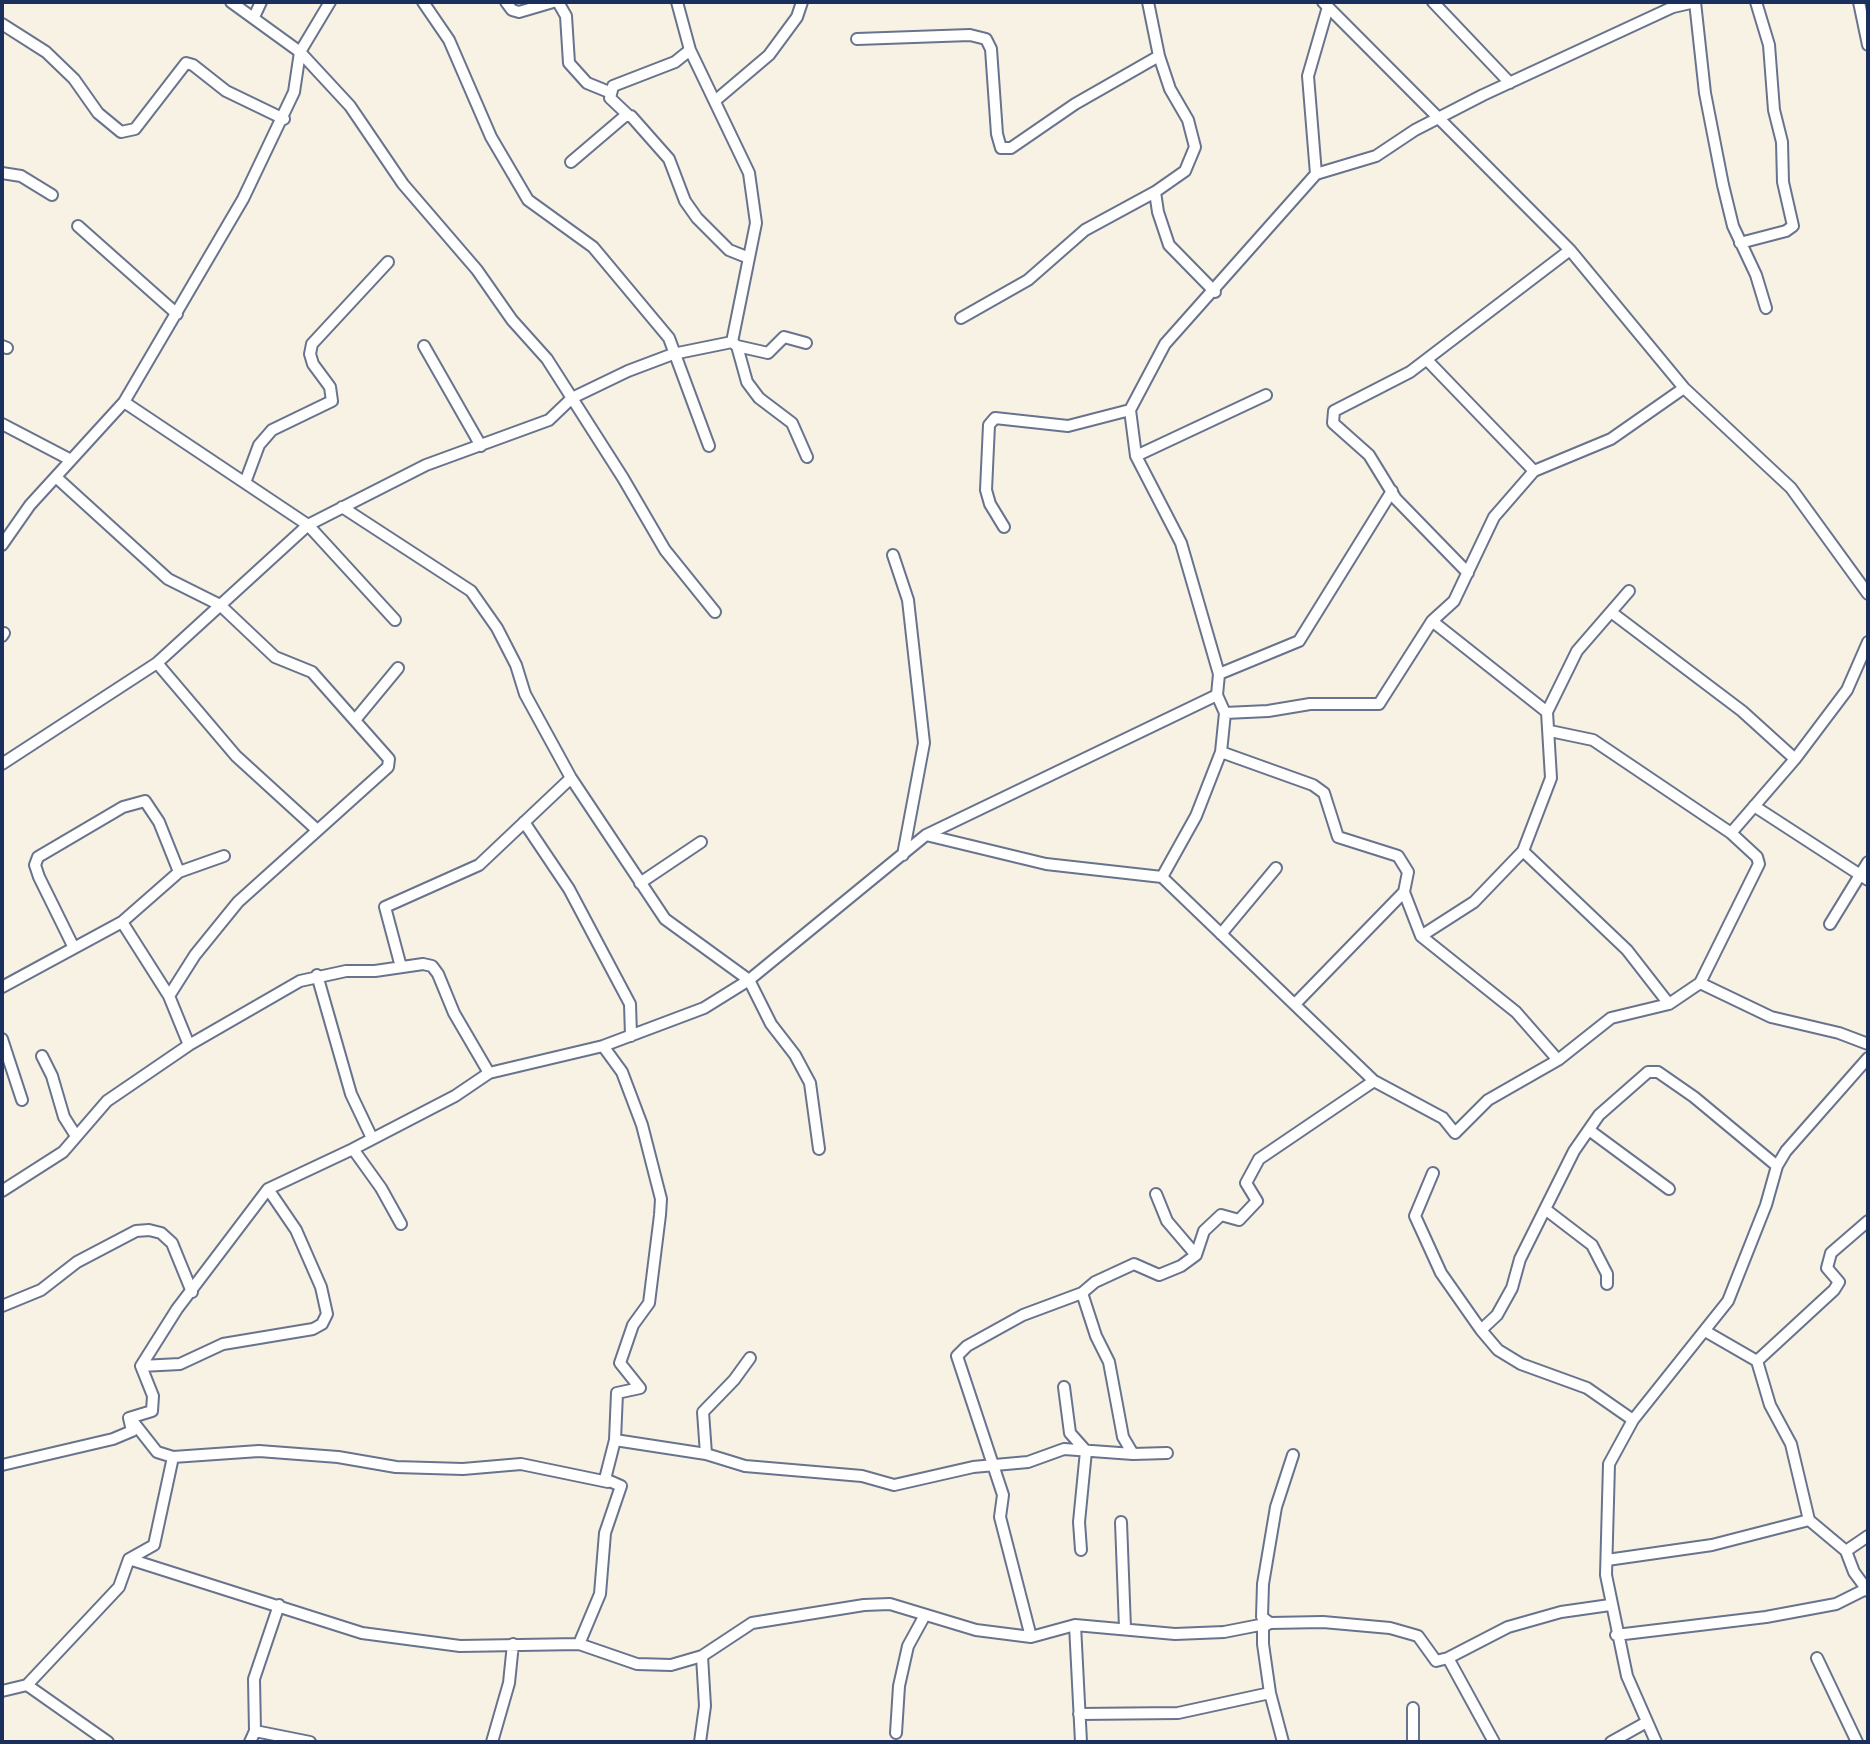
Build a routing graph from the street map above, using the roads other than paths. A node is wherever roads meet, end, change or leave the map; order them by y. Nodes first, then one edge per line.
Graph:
1 (231, 2) edge
2 (261, 2) edge
3 (330, 2) edge
4 (423, 2) edge
5 (506, 2) edge
6 (555, 2) edge
7 (677, 2) edge
8 (802, 2) edge
9 (1148, 2) edge
10 (1433, 2) edge
11 (1695, 2) edge
12 (1756, 2) edge
13 (1859, 2) edge
14 (1326, 5) edge
15 (1673, 5) edge
16 (254, 17) junction
17 (2, 24) edge
18 (857, 39) dead end
19 (1868, 45) edge
20 (690, 50) junction
21 (300, 52) junction
22 (1159, 56) junction
23 (1510, 83) junction
24 (609, 92) junction
25 (716, 100) junction
26 (628, 115) junction
27 (284, 119) junction
28 (1439, 119) junction
29 (571, 162) dead end
30 (2, 173) edge
31 (1316, 174) junction
32 (1155, 192) junction
33 (52, 195) dead end
34 (78, 226) dead end
35 (1740, 243) junction
36 (1570, 250) junction
37 (749, 258) junction
38 (388, 262) dead end
39 (1215, 292) junction
40 (1766, 308) dead end
41 (177, 314) junction
42 (961, 318) dead end
43 (806, 343) dead end
44 (734, 344) junction
45 (424, 346) dead end
46 (673, 354) junction
47 (1427, 360) junction
48 (1684, 388) junction
49 (1266, 395) dead end
50 (572, 398) junction
51 (124, 402) junction
52 (1130, 410) junction
53 (2, 424) edge
54 (481, 446) junction
55 (709, 446) dead end
56 (1136, 456) junction
57 (807, 457) dead end
58 (69, 459) junction
59 (1534, 471) junction
60 (57, 478) junction
61 (246, 480) junction
62 (1392, 491) junction
63 (342, 507) junction
64 (308, 525) junction
65 (1004, 527) dead end
66 (2, 545) edge
67 (893, 555) dead end
68 (1468, 573) junction
69 (1629, 591) dead end
70 (1868, 594) edge
71 (220, 605) junction
72 (715, 612) dead end
73 (1611, 612) junction
74 (395, 620) dead end
75 (1432, 621) junction
76 (1868, 642) edge
77 (157, 663) junction
78 (398, 668) dead end
79 (1219, 674) junction
80 (1217, 695) junction
81 (1547, 712) junction
82 (1225, 713) junction
83 (355, 720) junction
84 (1550, 731) junction
85 (1221, 752) junction
86 (1795, 759) junction
87 (2, 764) edge
88 (571, 778) junction
89 (1754, 806) junction
90 (524, 822) junction
91 (316, 829) junction
92 (1731, 833) junction
93 (926, 835) junction
94 (701, 842) dead end
95 (1523, 851) junction
96 (903, 855) junction
97 (224, 856) dead end
98 (1868, 862) edge
99 (1276, 868) dead end
100 (179, 872) junction
101 (1162, 877) junction
102 (1864, 878) edge
103 (640, 883) junction
104 (1404, 892) junction
105 (122, 922) junction
106 (1830, 924) dead end
107 (1221, 934) junction
108 (1421, 936) junction
109 (74, 948) junction
110 (401, 967) junction
111 (317, 975) junction
112 (749, 980) junction
113 (1700, 983) junction
114 (2, 987) edge
115 (169, 996) junction
116 (1295, 1004) junction
117 (1669, 1004) junction
118 (631, 1036) junction
119 (2, 1039) edge
120 (1868, 1044) edge
121 (189, 1045) junction
122 (603, 1046) junction
123 (42, 1056) dead end
124 (1868, 1058) edge
125 (1558, 1060) junction
126 (489, 1073) junction
127 (1374, 1081) junction
128 (22, 1100) dead end
129 (1589, 1130) junction
130 (76, 1136) junction
131 (371, 1136) junction
132 (353, 1149) junction
133 (819, 1149) dead end
134 (1777, 1166) junction
135 (1433, 1173) dead end
136 (268, 1189) junction
137 (1669, 1189) dead end
138 (2, 1191) edge
139 (1156, 1194) dead end
140 (1545, 1209) junction
141 (1868, 1221) edge
142 (401, 1224) dead end
143 (1196, 1255) junction
144 (1607, 1284) dead end
145 (192, 1292) junction
146 (1082, 1293) junction
147 (2, 1306) edge
148 (1481, 1330) junction
149 (1705, 1331) junction
150 (750, 1358) dead end
151 (1757, 1361) junction
152 (141, 1366) junction
153 (1064, 1387) dead end
154 (129, 1418) junction
155 (1633, 1420) junction
156 (615, 1440) junction
157 (1086, 1451) junction
158 (1167, 1453) dead end
159 (706, 1454) junction
160 (1133, 1454) junction
161 (1293, 1455) dead end
162 (173, 1457) junction
163 (2, 1465) edge
164 (993, 1466) junction
165 (621, 1486) junction
166 (1809, 1520) junction
167 (1121, 1522) dead end
168 (1868, 1536) edge
169 (1081, 1550) dead end
170 (1846, 1551) junction
171 (129, 1559) junction
172 (1607, 1560) junction
173 (1867, 1590) edge
174 (279, 1605) junction
175 (1610, 1605) junction
176 (925, 1615) junction
177 (1270, 1623) junction
178 (1075, 1625) junction
179 (1125, 1628) junction
180 (1616, 1635) junction
181 (1031, 1637) junction
182 (513, 1644) junction
183 (579, 1644) junction
184 (702, 1656) junction
185 (1448, 1658) junction
186 (1817, 1658) dead end
187 (27, 1685) junction
188 (2, 1691) edge
189 (1270, 1693) junction
190 (1413, 1708) dead end
191 (1079, 1714) junction
192 (1645, 1723) junction
193 (896, 1733) dead end
194 (253, 1737) edge
195 (108, 1742) edge
196 (310, 1742) edge
197 (492, 1742) edge
198 (700, 1742) edge
199 (1081, 1742) edge
200 (1283, 1742) edge
201 (1413, 1742) edge
202 (1494, 1742) edge
203 (1611, 1742) edge
204 (1656, 1742) edge
205 (1857, 1742) edge

1 - 16 street
2 - 16 street
3 - 21 street
4 - 46 street
5 - 6 street
6 - 24 street
7 - 20 street
8 - 25 street
9 - 22 street
10 - 23 street
11 - 15 street
11 - 35 street
12 - 35 street
13 - 19 street
14 - 28 street
14 - 31 street
15 - 23 street
16 - 21 street
17 - 27 street
18 - 22 street
20 - 24 street
20 - 25 street
21 - 27 street
21 - 50 street
22 - 32 street
23 - 28 street
24 - 26 street
25 - 37 street
26 - 29 street
26 - 37 street
27 - 41 street
28 - 31 street
28 - 36 street
30 - 33 street
31 - 39 street
32 - 39 street
32 - 42 street
34 - 41 street
35 - 40 street
36 - 47 street
36 - 48 street
37 - 44 street
38 - 61 street
39 - 52 street
41 - 51 street
43 - 44 street
44 - 46 street
44 - 57 street
45 - 54 street
46 - 50 street
46 - 55 street
47 - 59 street
47 - 62 street
48 - 59 street
48 - 70 street
49 - 56 street
50 - 54 street
50 - 72 street
51 - 58 street
51 - 61 street
52 - 56 street
52 - 65 street
53 - 58 street
54 - 63 street
56 - 79 street
58 - 60 street
59 - 68 street
60 - 66 street
60 - 71 street
61 - 64 street
62 - 68 street
62 - 79 street
63 - 64 street
63 - 88 street
64 - 71 street
64 - 74 street
67 - 96 street
68 - 75 street
69 - 73 street
71 - 77 street
71 - 83 street
73 - 81 street
73 - 86 street
75 - 81 street
75 - 82 street
76 - 86 street
77 - 87 street
77 - 91 street
78 - 83 street
79 - 80 street
80 - 82 street
80 - 93 street
81 - 84 street
82 - 85 street
83 - 91 street
84 - 92 street
84 - 95 street
85 - 101 street
85 - 104 street
86 - 89 street
88 - 90 street
88 - 103 street
89 - 92 street
89 - 102 street
90 - 110 street
90 - 118 street
91 - 115 street
92 - 113 street
93 - 96 street
93 - 101 street
94 - 103 street
95 - 108 street
95 - 117 street
96 - 112 street
97 - 100 street
98 - 102 street
99 - 107 street
100 - 105 street
100 - 109 street
101 - 107 street
102 - 106 street
103 - 112 street
104 - 108 street
104 - 116 street
105 - 109 street
105 - 115 street
107 - 116 street
108 - 125 street
109 - 114 street
110 - 111 street
110 - 126 street
111 - 121 street
111 - 131 street
112 - 118 street
112 - 133 street
113 - 117 street
113 - 120 street
115 - 121 street
116 - 127 street
117 - 125 street
118 - 122 street
119 - 128 street
121 - 130 street
122 - 126 street
122 - 156 street
123 - 130 street
124 - 134 street
125 - 127 street
126 - 131 street
127 - 143 street
129 - 134 street
129 - 137 street
129 - 140 street
130 - 138 street
131 - 132 street
132 - 136 street
132 - 142 street
134 - 149 street
135 - 148 street
136 - 145 street
136 - 152 street
139 - 143 street
140 - 144 street
140 - 148 street
141 - 151 street
143 - 146 street
145 - 147 street
145 - 152 street
146 - 160 street
146 - 164 street
148 - 155 street
149 - 151 street
149 - 155 street
150 - 159 street
151 - 166 street
152 - 154 street
153 - 157 street
154 - 162 street
154 - 163 street
155 - 172 street
156 - 159 street
156 - 165 street
157 - 160 street
157 - 164 street
157 - 169 street
158 - 160 street
159 - 164 street
161 - 177 street
162 - 165 street
162 - 171 street
164 - 181 street
165 - 183 street
166 - 170 street
166 - 172 street
167 - 179 street
168 - 170 street
170 - 173 street
171 - 174 street
171 - 187 street
172 - 175 street
173 - 180 street
174 - 182 street
174 - 194 street
175 - 180 street
175 - 185 street
176 - 181 street
176 - 184 street
176 - 193 street
177 - 179 street
177 - 185 street
177 - 189 street
178 - 179 street
178 - 181 street
178 - 191 street
180 - 192 street
182 - 183 street
182 - 197 street
183 - 184 street
184 - 198 street
185 - 202 street
186 - 205 street
187 - 188 street
187 - 195 street
189 - 191 street
189 - 200 street
190 - 201 street
191 - 199 street
192 - 203 street
192 - 204 street
194 - 196 street

